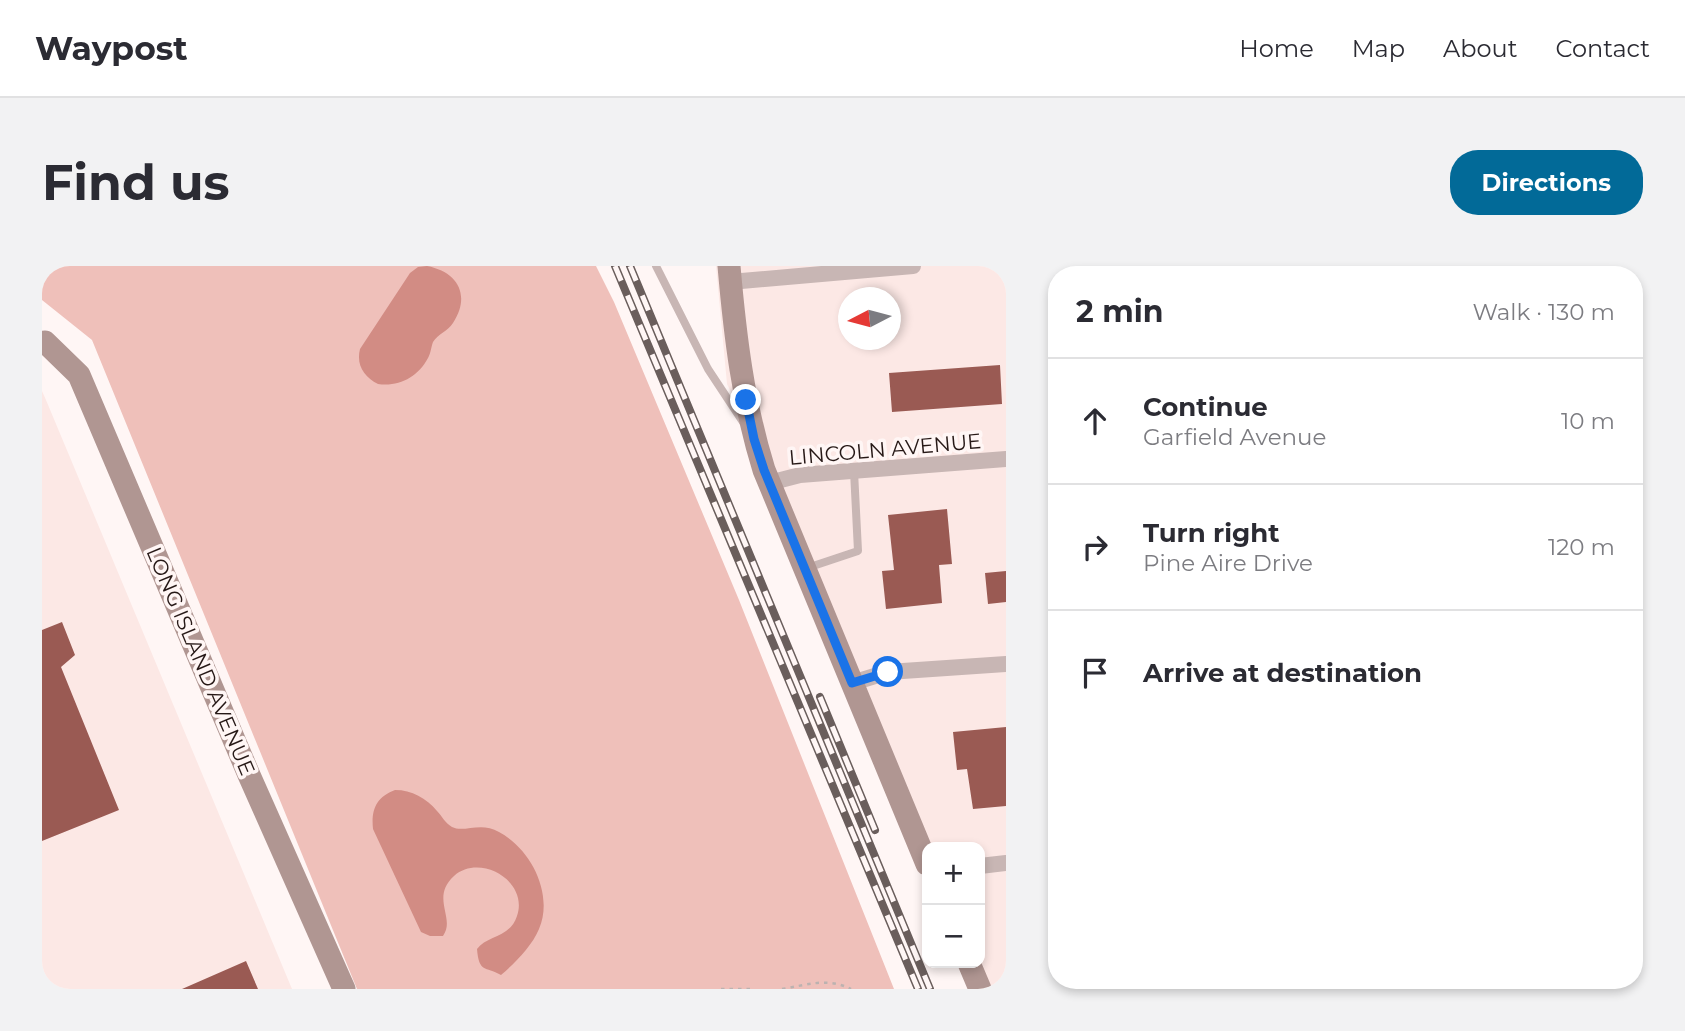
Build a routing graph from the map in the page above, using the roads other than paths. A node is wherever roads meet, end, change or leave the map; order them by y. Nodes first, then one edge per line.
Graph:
1 (656, 266) edge
2 (913, 266) edge
3 (792, 271) edge
4 (730, 274) edge
5 (44, 342) edge
6 (754, 439) junction
7 (1006, 459) edge
8 (854, 471) junction
9 (769, 483) junction
10 (804, 569) junction
11 (1006, 664) edge
12 (852, 683) junction
13 (922, 852) edge
14 (1006, 863) edge
15 (985, 865) edge
16 (971, 968) edge
17 (344, 989) edge
18 (980, 989) edge

1 - 6 lane
2 - 3 street
3 - 4 street
4 - 6 street
5 - 17 street, LONG ISLAND AVENUE
6 - 9 street
7 - 8 street, LINCOLN AVENUE
8 - 9 street, LINCOLN AVENUE
8 - 10 lane
9 - 10 street
10 - 12 street
11 - 12 street
12 - 13 street
14 - 15 street
16 - 18 street

